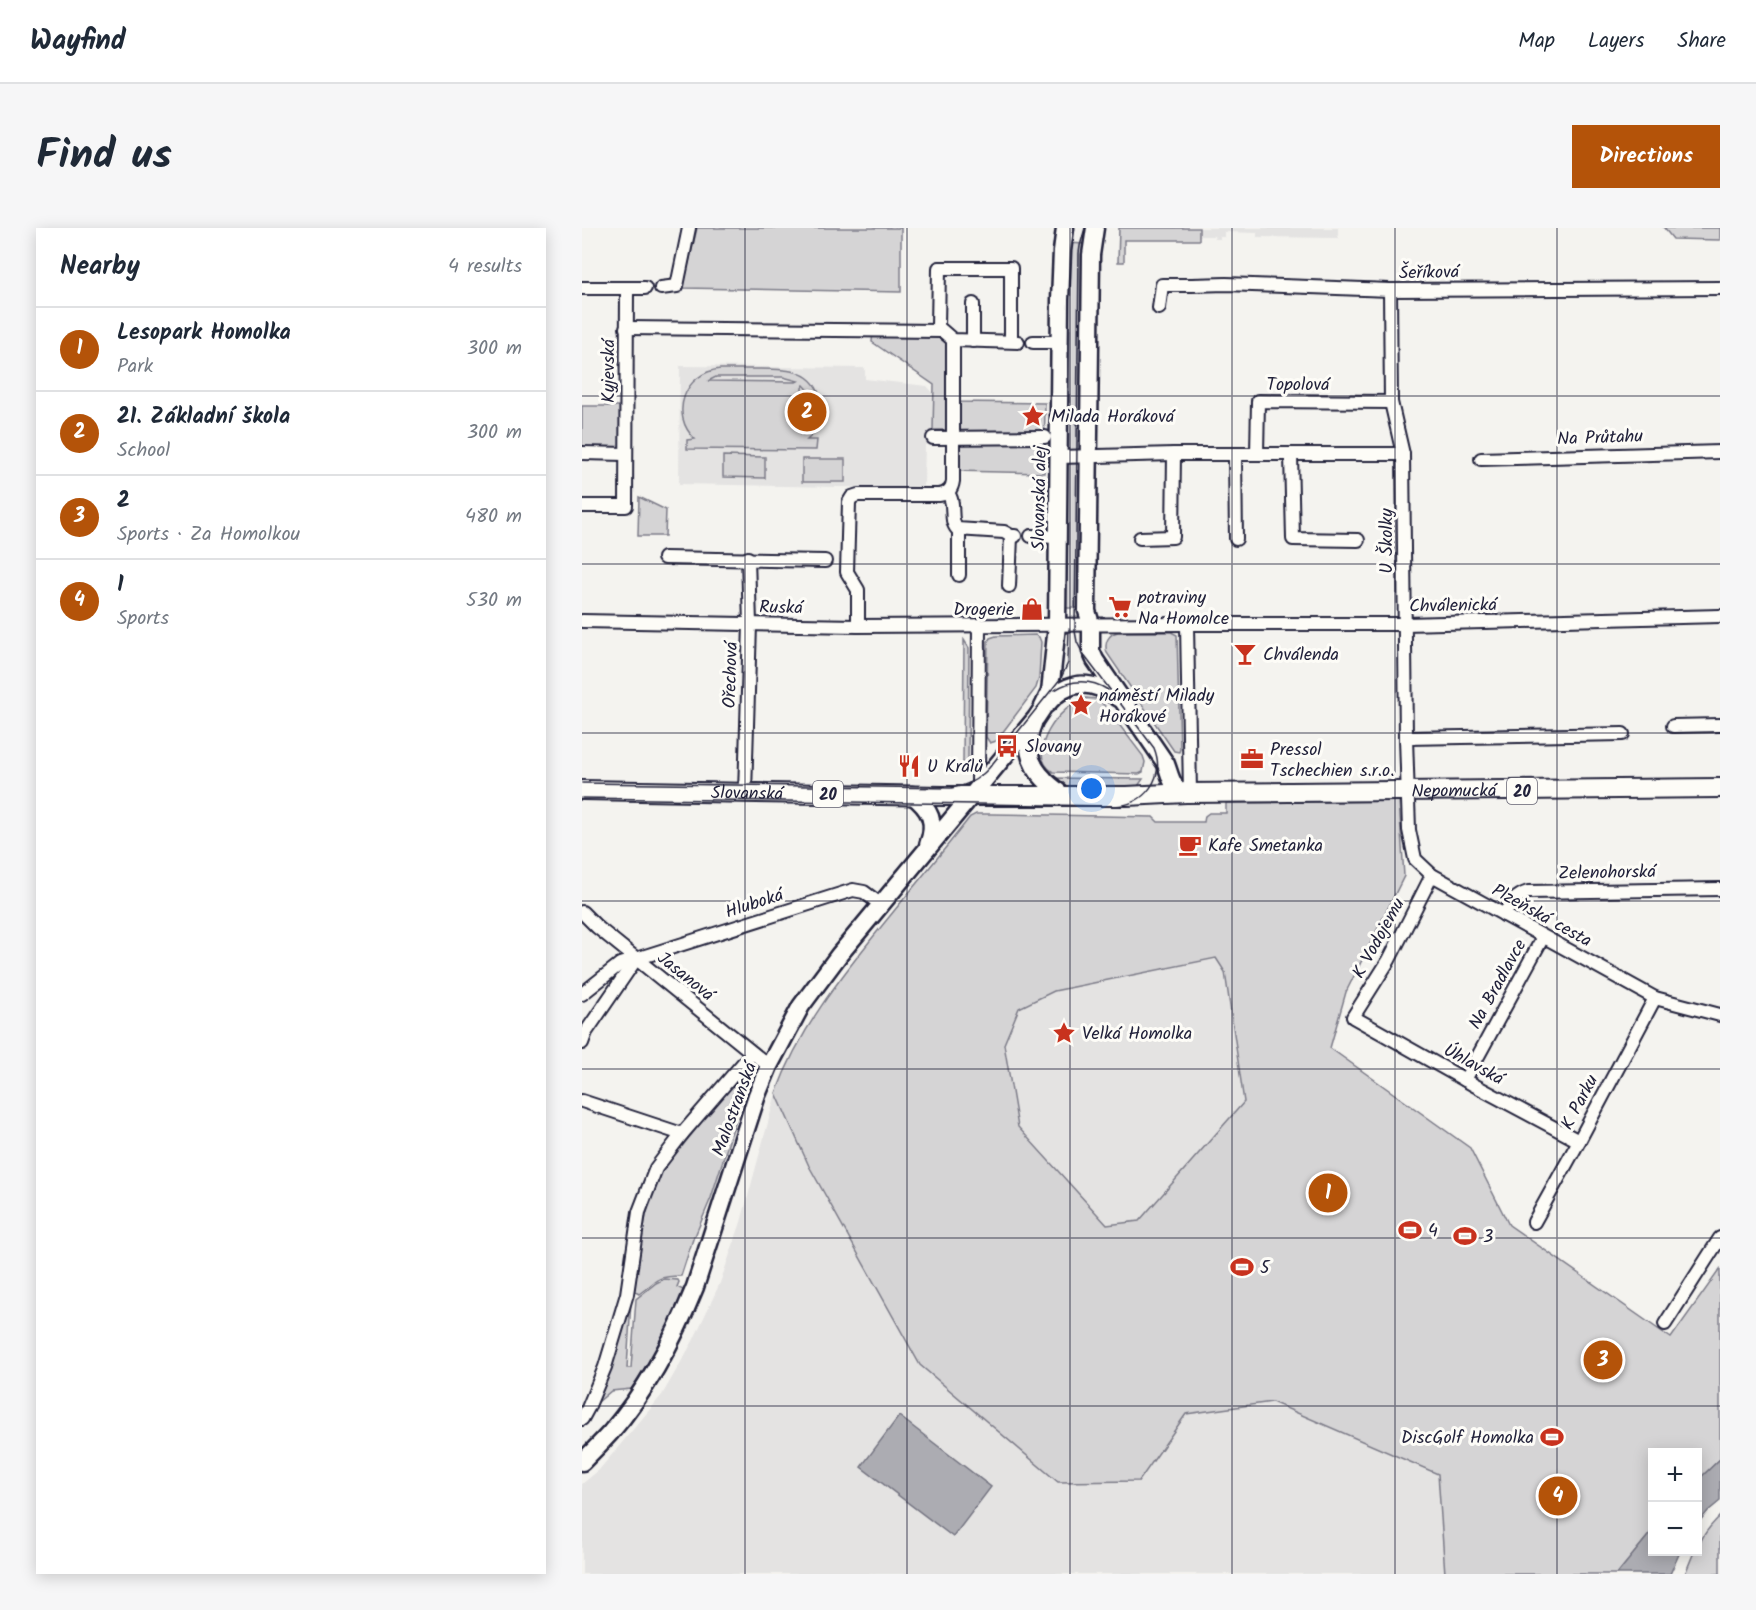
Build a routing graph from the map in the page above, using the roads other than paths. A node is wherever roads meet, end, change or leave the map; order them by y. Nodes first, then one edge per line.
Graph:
1 (689, 228) edge
2 (1065, 228) edge
3 (1095, 228) edge
4 (582, 288) edge
5 (645, 288) dead end
6 (661, 288) dead end
7 (1720, 288) edge
8 (627, 289) junction
9 (1390, 290) junction
10 (973, 304) dead end
11 (1159, 308) dead end
12 (626, 328) junction
13 (940, 329) junction
14 (953, 340) junction
15 (973, 340) junction
16 (1033, 342) dead end
17 (1060, 342) junction
18 (1391, 402) junction
19 (1045, 437) dead end
20 (933, 438) dead end
21 (953, 438) junction
22 (1720, 452) edge
23 (582, 453) edge
24 (625, 454) junction
25 (1174, 454) junction
26 (1235, 454) junction
27 (1257, 454) junction
28 (1291, 454) junction
29 (1403, 454) junction
30 (1089, 456) junction
31 (1059, 457) junction
32 (1480, 459) dead end
33 (947, 492) junction
34 (582, 506) edge
35 (959, 530) junction
36 (1031, 536) dead end
37 (1058, 537) junction
38 (1140, 538) dead end
39 (1236, 539) dead end
40 (1358, 540) dead end
41 (664, 558) dead end
42 (748, 558) junction
43 (825, 561) dead end
44 (958, 575) dead end
45 (1009, 586) dead end
46 (1720, 616) edge
47 (582, 621) edge
48 (750, 624) junction
49 (1091, 624) junction
50 (1187, 624) junction
51 (1404, 624) junction
52 (979, 625) junction
53 (1057, 625) junction
54 (858, 626) junction
55 (1126, 705) junction
56 (1039, 713) junction
57 (1673, 726) dead end
58 (1720, 726) edge
59 (1623, 734) dead end
60 (1406, 738) junction
61 (1168, 772) junction
62 (1720, 788) edge
63 (582, 790) edge
64 (975, 792) junction
65 (1408, 792) junction
66 (745, 793) junction
67 (1188, 793) junction
68 (912, 795) junction
69 (1062, 795) junction
70 (1155, 795) junction
71 (922, 853) junction
72 (1432, 874) junction
73 (1720, 889) edge
74 (880, 904) junction
75 (582, 912) edge
76 (1504, 915) junction
77 (1543, 937) junction
78 (636, 959) junction
79 (582, 994) edge
80 (1655, 998) junction
81 (1720, 1015) edge
82 (1353, 1017) joint
83 (582, 1043) edge
84 (752, 1053) junction
85 (769, 1066) junction
86 (1465, 1080) junction
87 (582, 1101) edge
88 (682, 1134) junction
89 (1579, 1141) junction
90 (1534, 1222) dead end
91 (1720, 1238) edge
92 (1665, 1324) dead end
93 (584, 1411) edge
94 (582, 1462) edge

1 - 6 street
2 - 17 main road, Slovanská alej
3 - 30 main road
4 - 8 street
5 - 8 street
7 - 9 street, Šeříková
8 - 12 street, Kyjevská
9 - 11 street, Šeříková
9 - 18 street, U Školky
10 - 15 street
12 - 13 street
12 - 24 street, Kyjevská
13 - 14 street
13 - 15 street
14 - 15 street
14 - 21 street
16 - 17 street
17 - 31 main road, Slovanská alej
18 - 27 street, Topolová
18 - 29 street, U Školky
19 - 21 street
20 - 21 street
21 - 33 street
22 - 32 street, Na Průtahu
23 - 24 street
24 - 34 street, Kyjevská
25 - 26 street
25 - 30 street
25 - 38 street
26 - 27 street
26 - 39 street
27 - 28 street
28 - 29 street
28 - 40 street
29 - 51 street, U Školky
30 - 31 street
30 - 49 main road
31 - 37 main road, Slovanská alej
33 - 35 street
33 - 54 street
35 - 44 street
35 - 45 street
36 - 37 street
37 - 53 main road, Slovanská alej
41 - 42 street
42 - 43 street
42 - 48 street, Ořechová
46 - 51 street, Chválenická
47 - 48 street, Ruská
48 - 54 street, Ruská
48 - 66 street, Ořechová
49 - 50 street
49 - 53 street
49 - 55 main road
50 - 51 street, Chválenická
50 - 67 street
51 - 60 street, U Školky
52 - 53 street
52 - 54 street, Ruská
52 - 64 street
53 - 56 main road
55 - 56 main road
55 - 61 main road
56 - 64 main road
56 - 69 main road
57 - 58 street
59 - 60 street
60 - 65 street, U Školky
61 - 67 main road
61 - 70 main road
62 - 65 main road, Nepomucká / 20
63 - 66 main road, Slovanská / 20
64 - 68 main road, 20
64 - 69 main road, 20
64 - 71 main road, Malostranská
65 - 67 main road, Nepomucká / 20
65 - 72 street, Plzeňská cesta
66 - 68 main road, Slovanská / 20
67 - 70 main road, 20
68 - 71 main road
69 - 70 main road, 20
71 - 74 main road, Malostranská
72 - 76 street, Plzeňská cesta
72 - 82 street, K Vodojemu
73 - 76 street, Zelenohorská
74 - 78 street, Hluboká
74 - 85 main road, Malostranská
75 - 78 street, Jasanová
76 - 77 street, Plzeňská cesta
77 - 80 street, Plzeňská cesta
77 - 86 street, Na Bradlavce
78 - 79 street, Hluboká
78 - 83 street
78 - 84 street, Jasanová
80 - 81 street, Plzeňská cesta
80 - 89 street, K Parku
82 - 86 street, Úhlavská
84 - 85 street, Jasanová
84 - 88 street, Malostranská
85 - 94 main road, Malostranská
86 - 89 street, Úhlavská
87 - 88 street
88 - 93 street, Malostranská
89 - 90 street, K Parku
91 - 92 street

